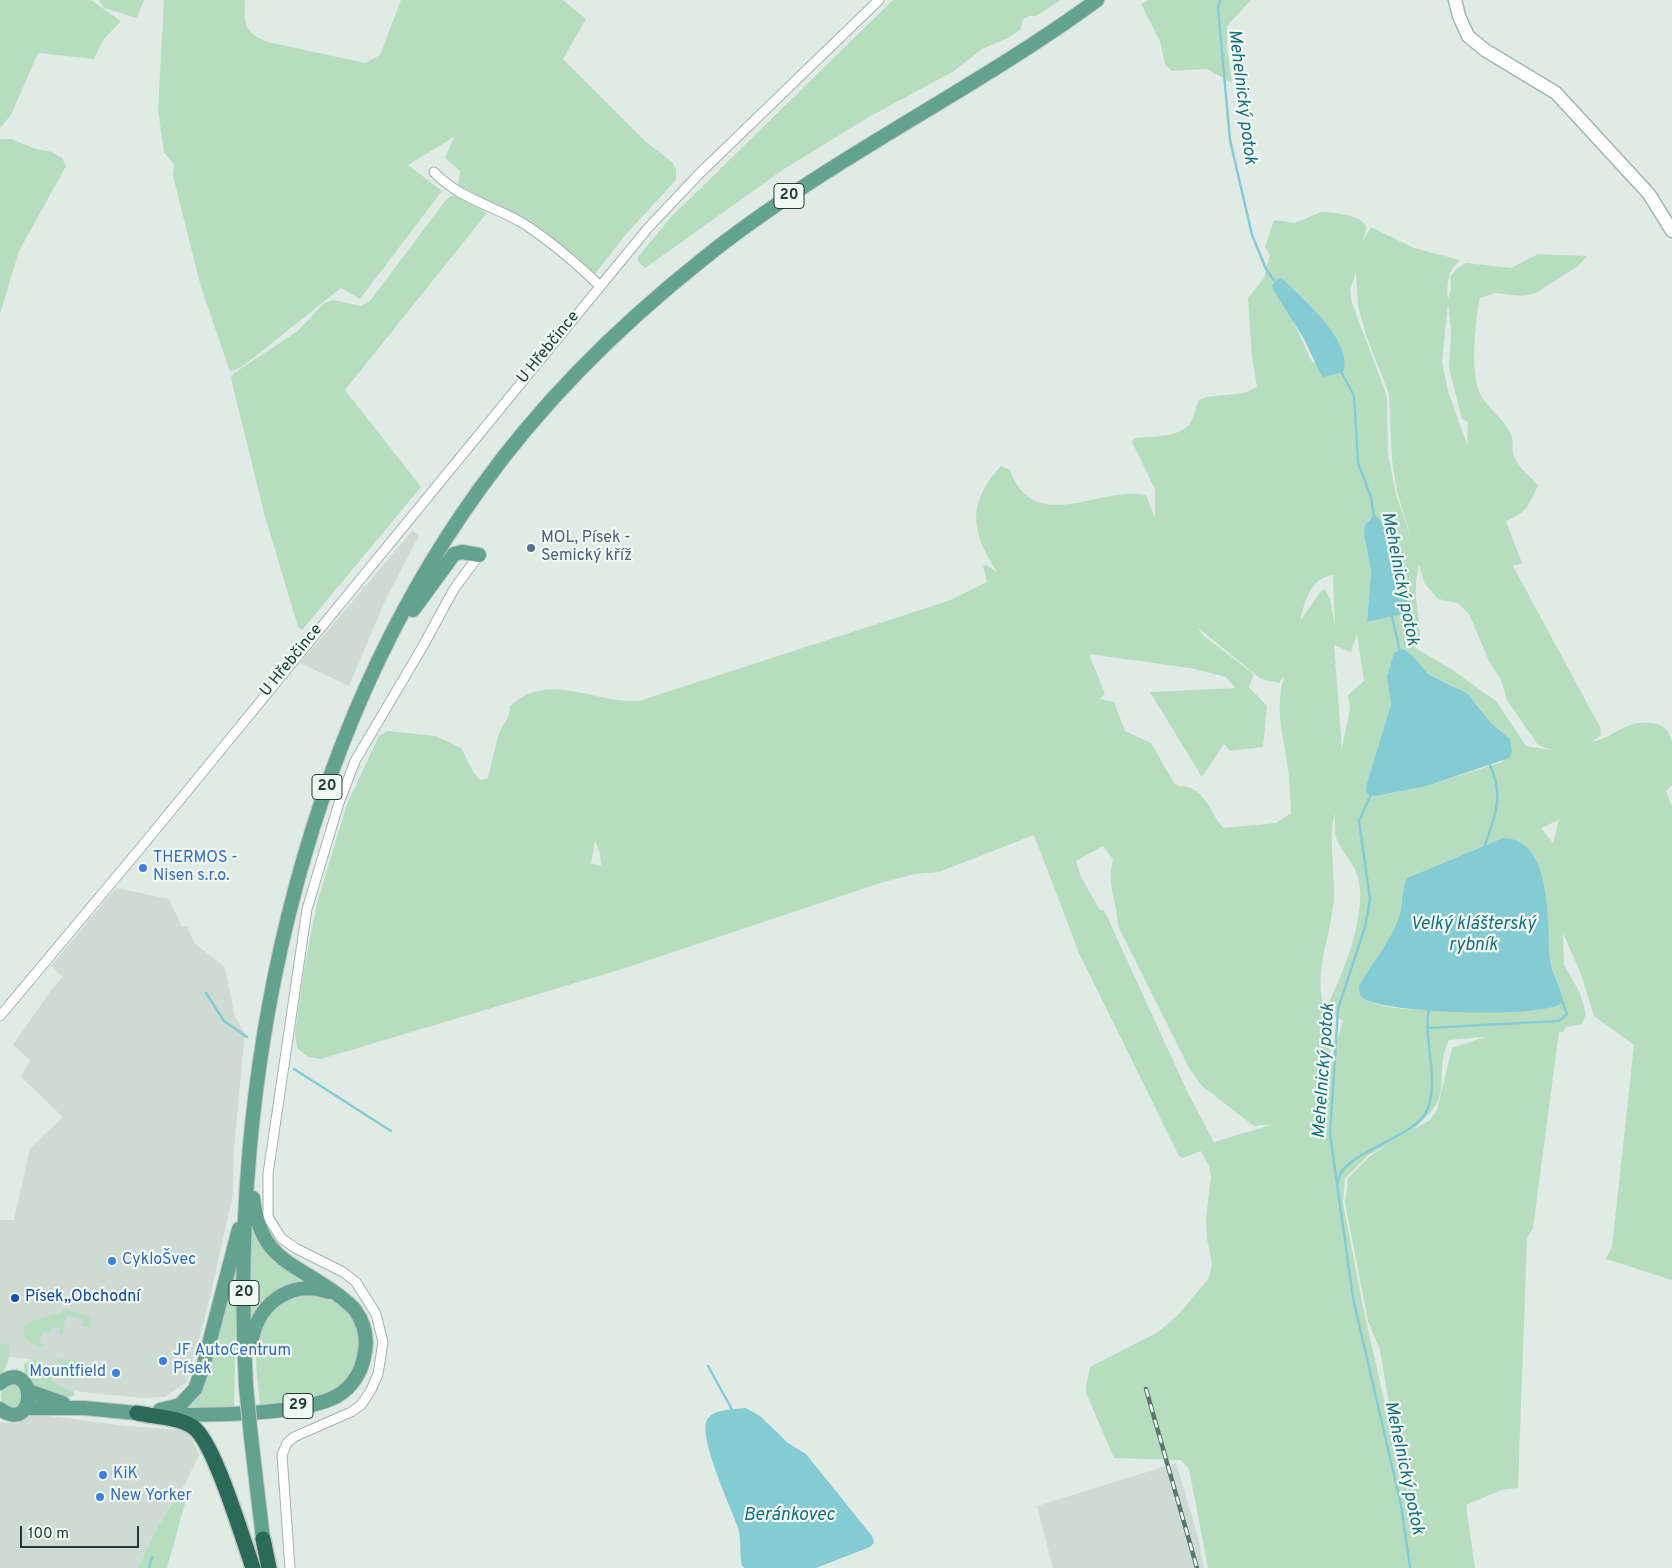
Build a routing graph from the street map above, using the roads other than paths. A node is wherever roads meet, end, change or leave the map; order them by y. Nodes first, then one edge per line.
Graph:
1 (879, 0) edge
2 (1097, 0) edge
3 (1455, 0) edge
4 (434, 172) dead end
5 (1672, 231) edge
6 (599, 285) junction
7 (479, 555) joint
8 (393, 634) junction
9 (0, 1016) edge
10 (252, 1135) junction
11 (246, 1199) junction
12 (338, 1296) junction
13 (0, 1383) edge
14 (246, 1386) junction
15 (29, 1391) junction
16 (25, 1408) junction
17 (84, 1408) junction
18 (0, 1409) edge
19 (138, 1414) junction
20 (262, 1539) joint
21 (253, 1568) edge
22 (268, 1568) edge
23 (290, 1568) edge

1 - 6 street, U Hřebčince
2 - 8 main road, 20
3 - 5 street
4 - 6 street
6 - 9 street, U Hřebčince
7 - 8 main road
7 - 23 street
8 - 10 main road, 20
10 - 11 main road, 20
10 - 12 main road
11 - 14 main road, 20
11 - 19 main road
12 - 14 main road
12 - 19 main road, 29
13 - 15 main road
14 - 20 main road, 20, bridge
15 - 16 main road
15 - 17 main road, 29
16 - 17 main road, 29
16 - 18 main road
17 - 19 main road, 29
19 - 21 highway
20 - 22 highway, 20

